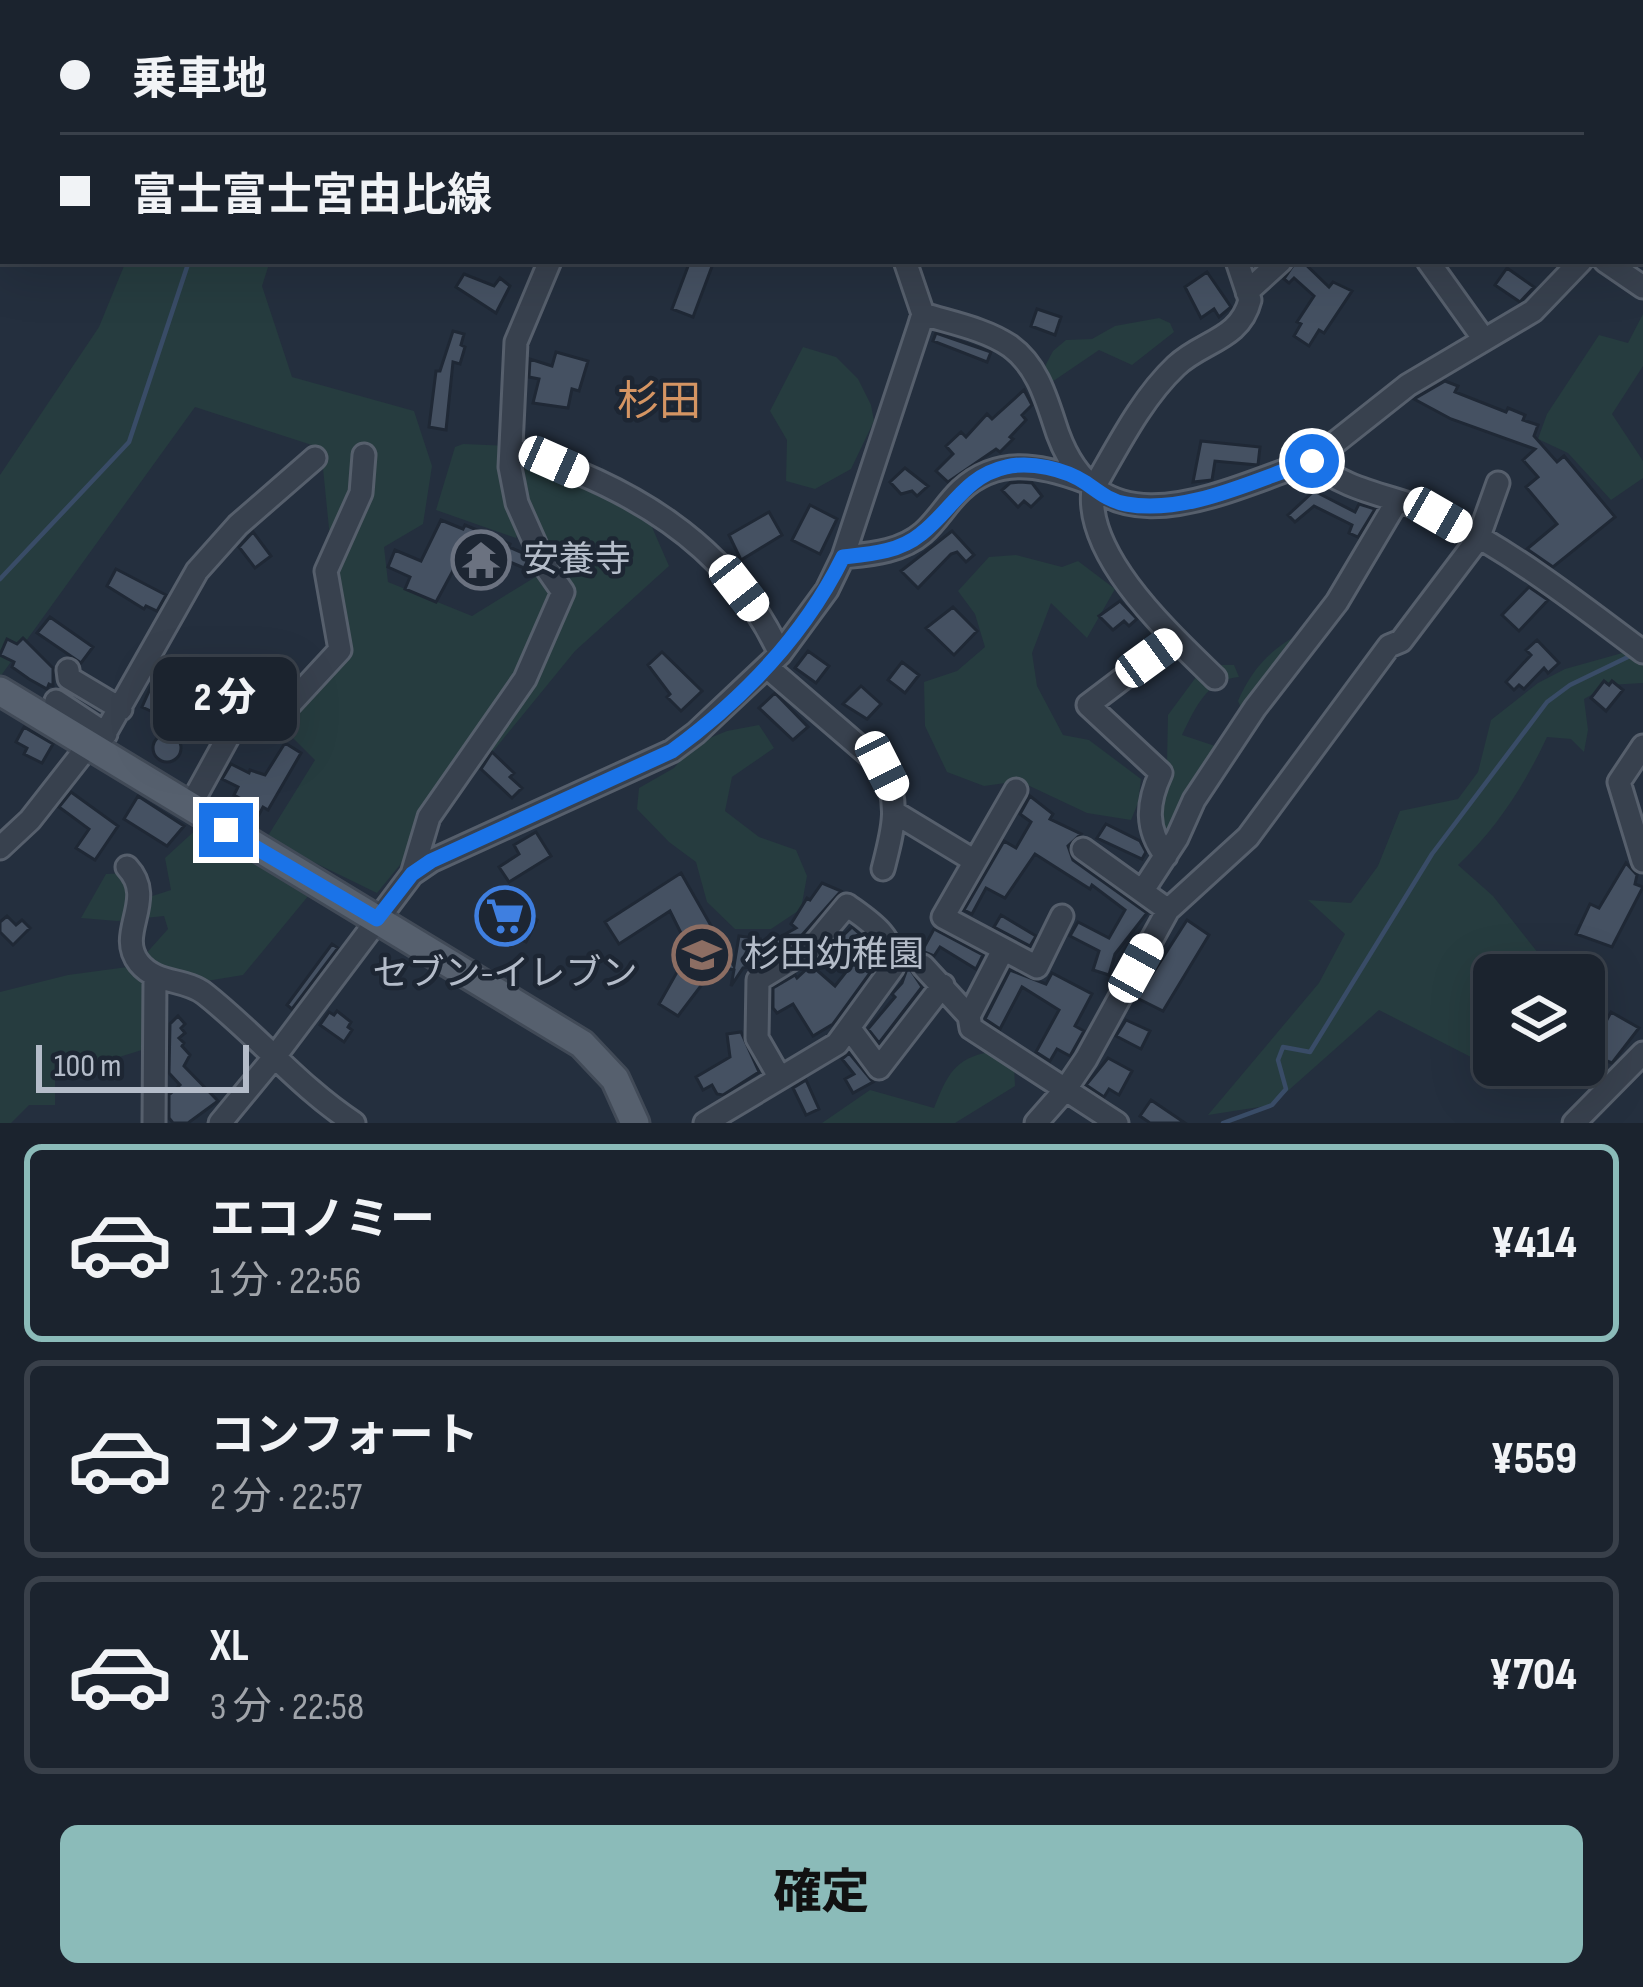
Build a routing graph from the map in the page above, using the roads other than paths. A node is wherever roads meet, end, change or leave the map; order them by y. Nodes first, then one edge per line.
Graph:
1 (549, 264) edge
2 (905, 264) edge
3 (1238, 264) edge
4 (1278, 264) edge
5 (1430, 264) edge
6 (1578, 264) edge
7 (1610, 264) edge
8 (1643, 287) edge
9 (1247, 292) junction
10 (923, 314) junction
11 (1483, 338) junction
12 (512, 449) junction
13 (364, 455) dead end
14 (315, 458) dead end
15 (1312, 461) junction
16 (1498, 484) dead end
17 (1089, 485) junction
18 (1397, 501) junction
19 (1478, 538) junction
20 (843, 557) junction
21 (1175, 639) junction
22 (1643, 652) edge
23 (774, 661) junction
24 (68, 670) dead end
25 (1215, 678) dead end
26 (0, 691) edge
27 (56, 701) dead end
28 (121, 709) junction
29 (96, 744) junction
30 (1643, 746) edge
31 (1016, 790) dead end
32 (189, 808) junction
33 (897, 814) junction
34 (0, 848) edge
35 (1083, 849) dead end
36 (1166, 856) junction
37 (973, 860) junction
38 (1643, 861) edge
39 (127, 867) dead end
40 (883, 869) dead end
41 (412, 874) junction
42 (1143, 890) junction
43 (1168, 910) junction
44 (1062, 916) dead end
45 (377, 919) junction
46 (1002, 952) junction
47 (923, 966) dead end
48 (155, 978) junction
49 (943, 985) junction
50 (969, 1016) junction
51 (850, 1029) junction
52 (1643, 1053) edge
53 (276, 1055) junction
54 (780, 1078) junction
55 (1066, 1090) junction
56 (154, 1123) edge
57 (220, 1123) edge
58 (354, 1123) edge
59 (635, 1123) edge
60 (704, 1123) edge
61 (1036, 1123) edge
62 (1117, 1123) edge
63 (1574, 1123) edge

1 - 12 street
2 - 10 street
3 - 9 street
4 - 9 street
5 - 11 street
6 - 11 street
7 - 8 street
9 - 17 street
10 - 17 street
10 - 20 street
11 - 15 street
12 - 23 street
12 - 41 street
13 - 32 street
14 - 28 street
15 - 17 street
15 - 18 street
16 - 19 street
17 - 20 street
17 - 21 street
18 - 19 street
18 - 36 street
19 - 22 street
19 - 43 street
20 - 23 street
21 - 25 street
21 - 36 street
23 - 33 street
23 - 41 street
24 - 28 street
26 - 29 main road
27 - 29 street
28 - 29 street
29 - 32 main road
29 - 34 street
30 - 38 street
31 - 37 street
32 - 45 main road
33 - 37 street
33 - 40 street
35 - 42 street
36 - 42 street
37 - 46 street
39 - 48 street
41 - 45 street
42 - 43 street
43 - 55 street
44 - 46 street
45 - 53 street
45 - 59 main road
46 - 50 street
47 - 49 street
48 - 53 street
48 - 56 street
49 - 50 street
49 - 51 street
50 - 55 street
51 - 54 street
51 - 54 street
52 - 63 street
53 - 57 street
53 - 58 street
54 - 60 street
55 - 61 street
55 - 62 street

